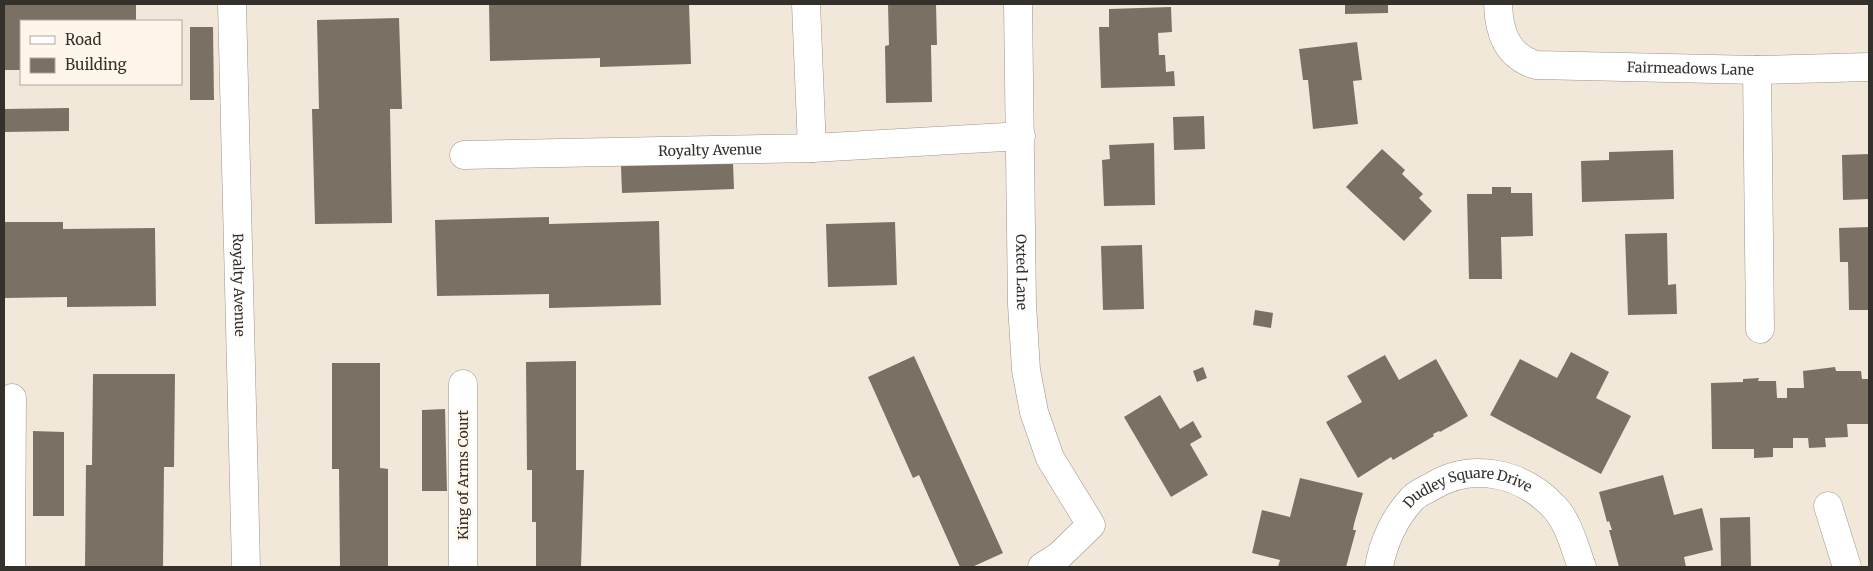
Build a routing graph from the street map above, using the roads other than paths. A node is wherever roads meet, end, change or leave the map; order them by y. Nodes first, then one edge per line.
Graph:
1 (232, 4) edge
2 (806, 4) edge
3 (1018, 4) edge
4 (1498, 4) edge
5 (1869, 67) edge
6 (1757, 70) junction
7 (1021, 136) junction
8 (812, 148) junction
9 (464, 155) dead end
10 (1760, 329) dead end
11 (463, 384) dead end
12 (12, 398) dead end
13 (1828, 506) dead end
14 (11, 567) edge
15 (246, 567) edge
16 (463, 567) edge
17 (1042, 567) edge
18 (1379, 567) edge
19 (1582, 567) edge
20 (1847, 567) edge

1 - 15 street, Royalty Avenue
2 - 8 street
3 - 7 street, Oxted Lane
4 - 6 street, Fairmeadows Lane
5 - 6 street
6 - 10 street, Fairmeadows Lane
7 - 8 street, Royalty Avenue
7 - 17 street, Oxted Lane
8 - 9 street, Royalty Avenue
11 - 16 street, King of Arms Court
12 - 14 street
13 - 20 street
18 - 19 street, Dudley Square Drive

